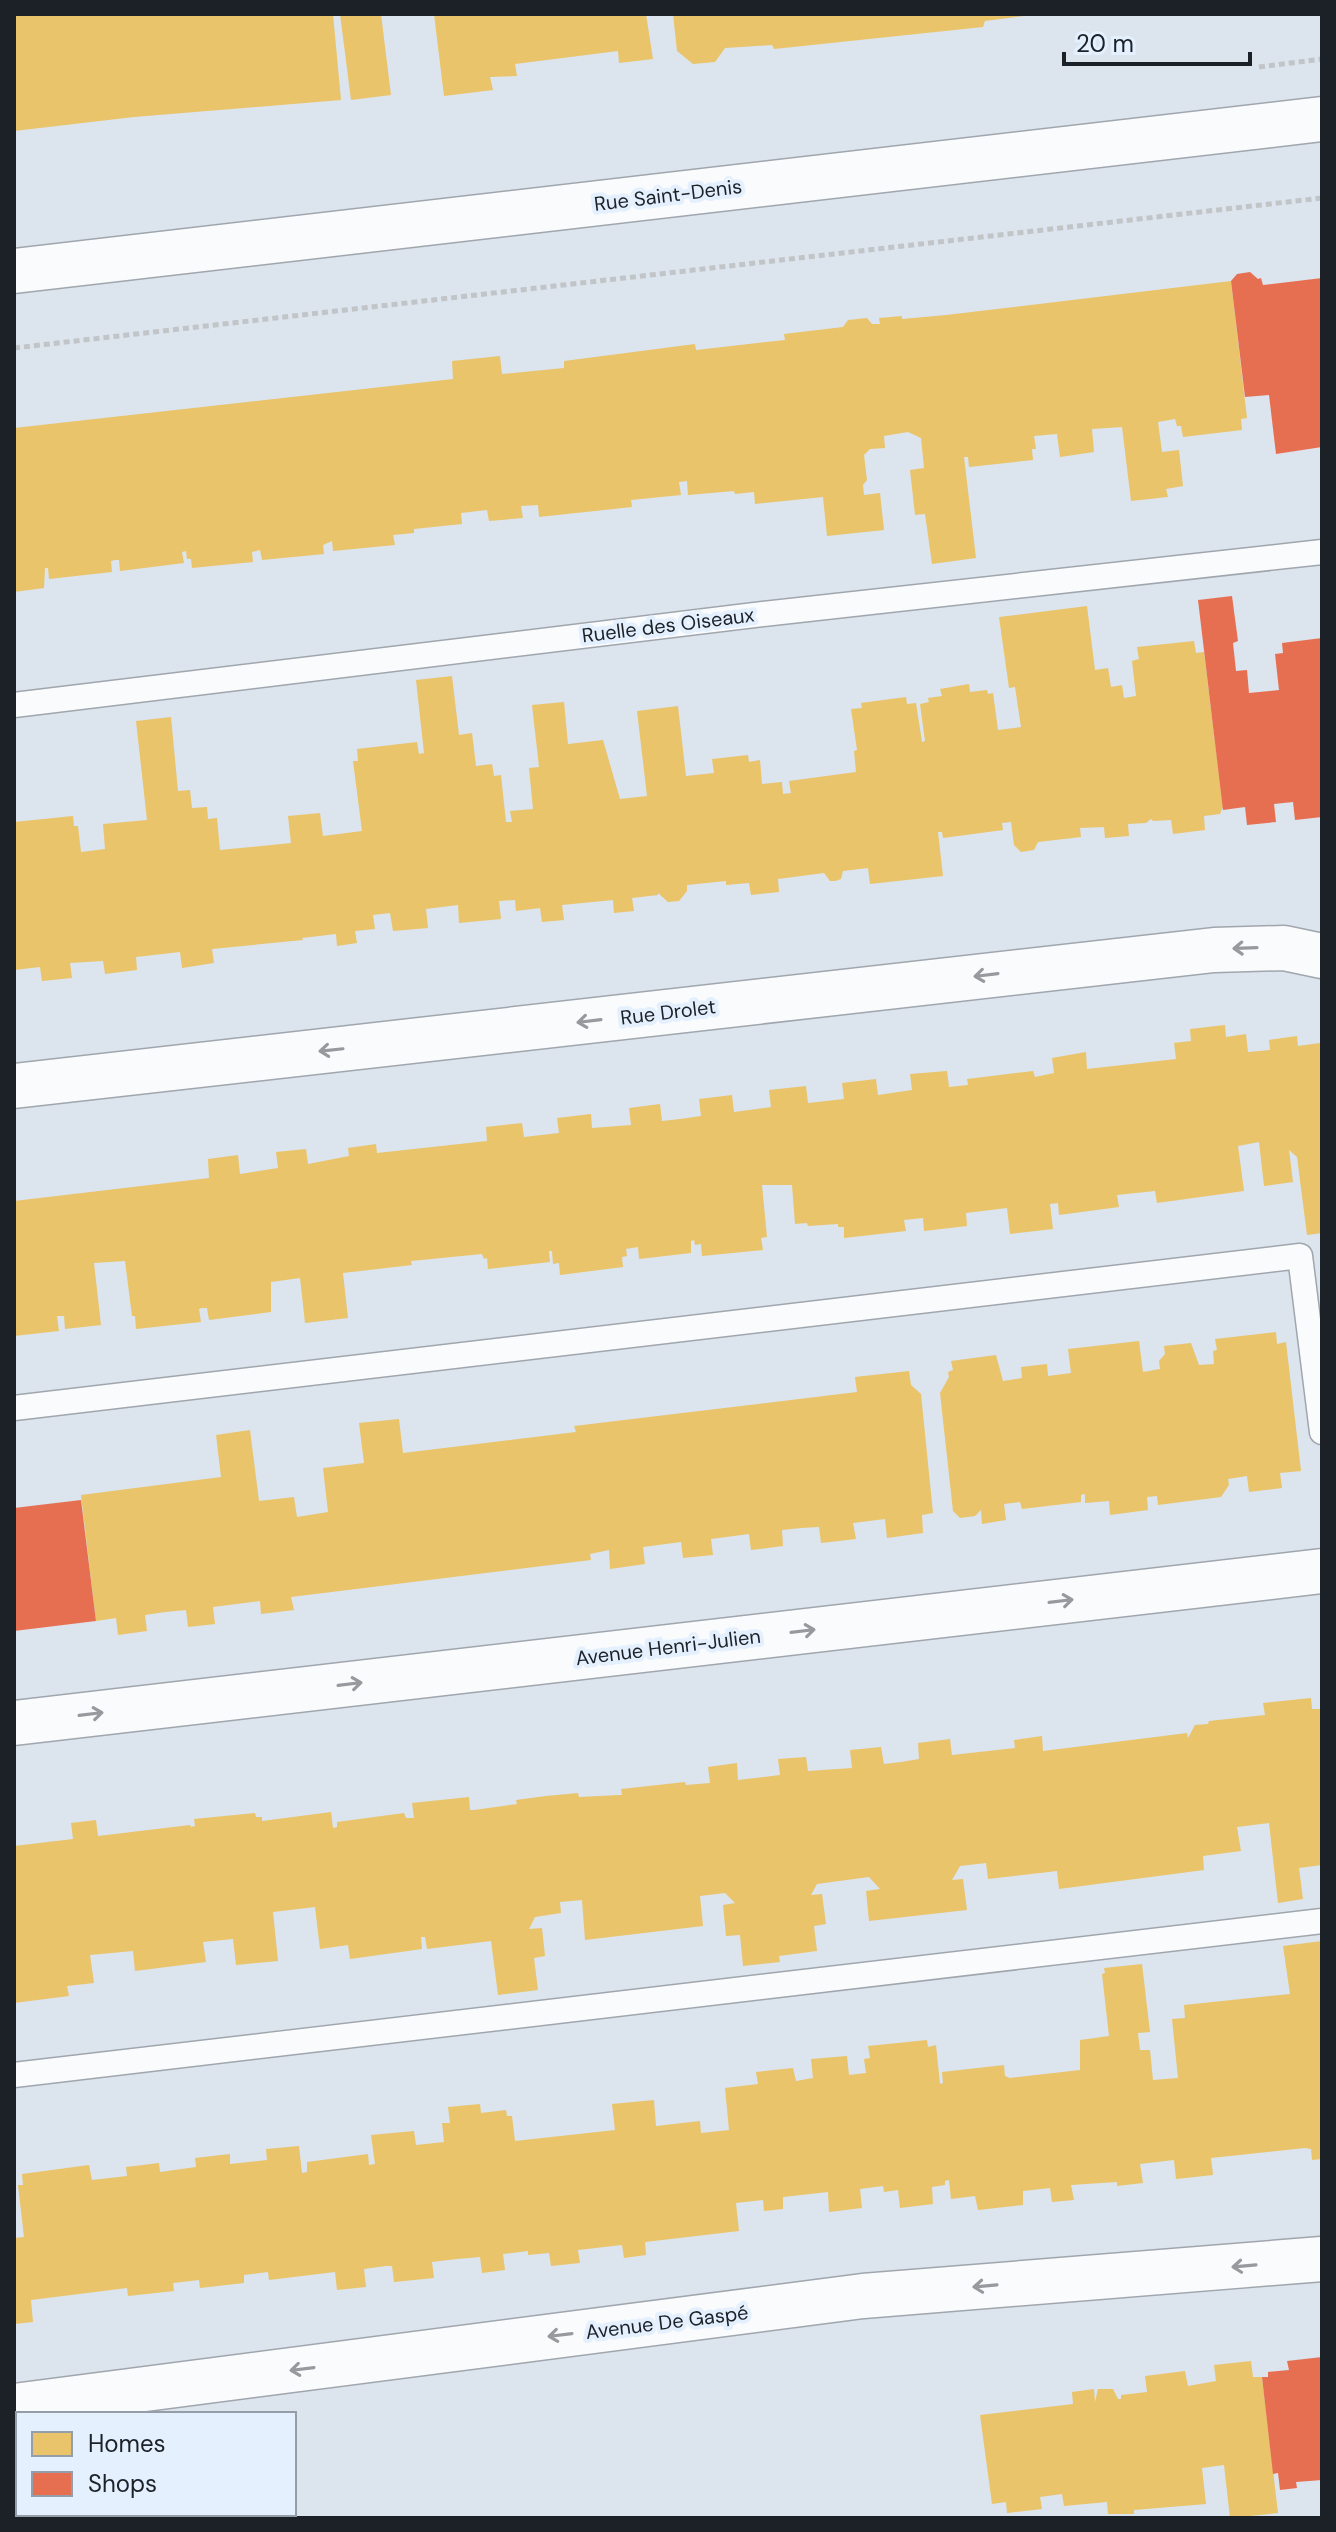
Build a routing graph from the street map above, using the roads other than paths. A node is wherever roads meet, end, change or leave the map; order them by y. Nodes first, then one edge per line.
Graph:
1 (1322, 119) edge
2 (14, 271) edge
3 (1322, 552) edge
4 (14, 705) edge
5 (1322, 956) edge
6 (14, 1086) edge
7 (14, 1408) edge
8 (1322, 1432) edge
9 (1322, 1571) edge
10 (14, 1723) edge
11 (1322, 1921) edge
12 (14, 2075) edge
13 (1322, 2259) edge
14 (14, 2406) edge

1 - 2 street, Rue Saint-Denis
3 - 4 lane, Ruelle des Oiseaux
5 -> 6 street, Rue Drolet
7 - 8 lane
10 -> 9 street, Avenue Henri-Julien
11 - 12 lane
13 -> 14 street, Avenue De Gaspé

